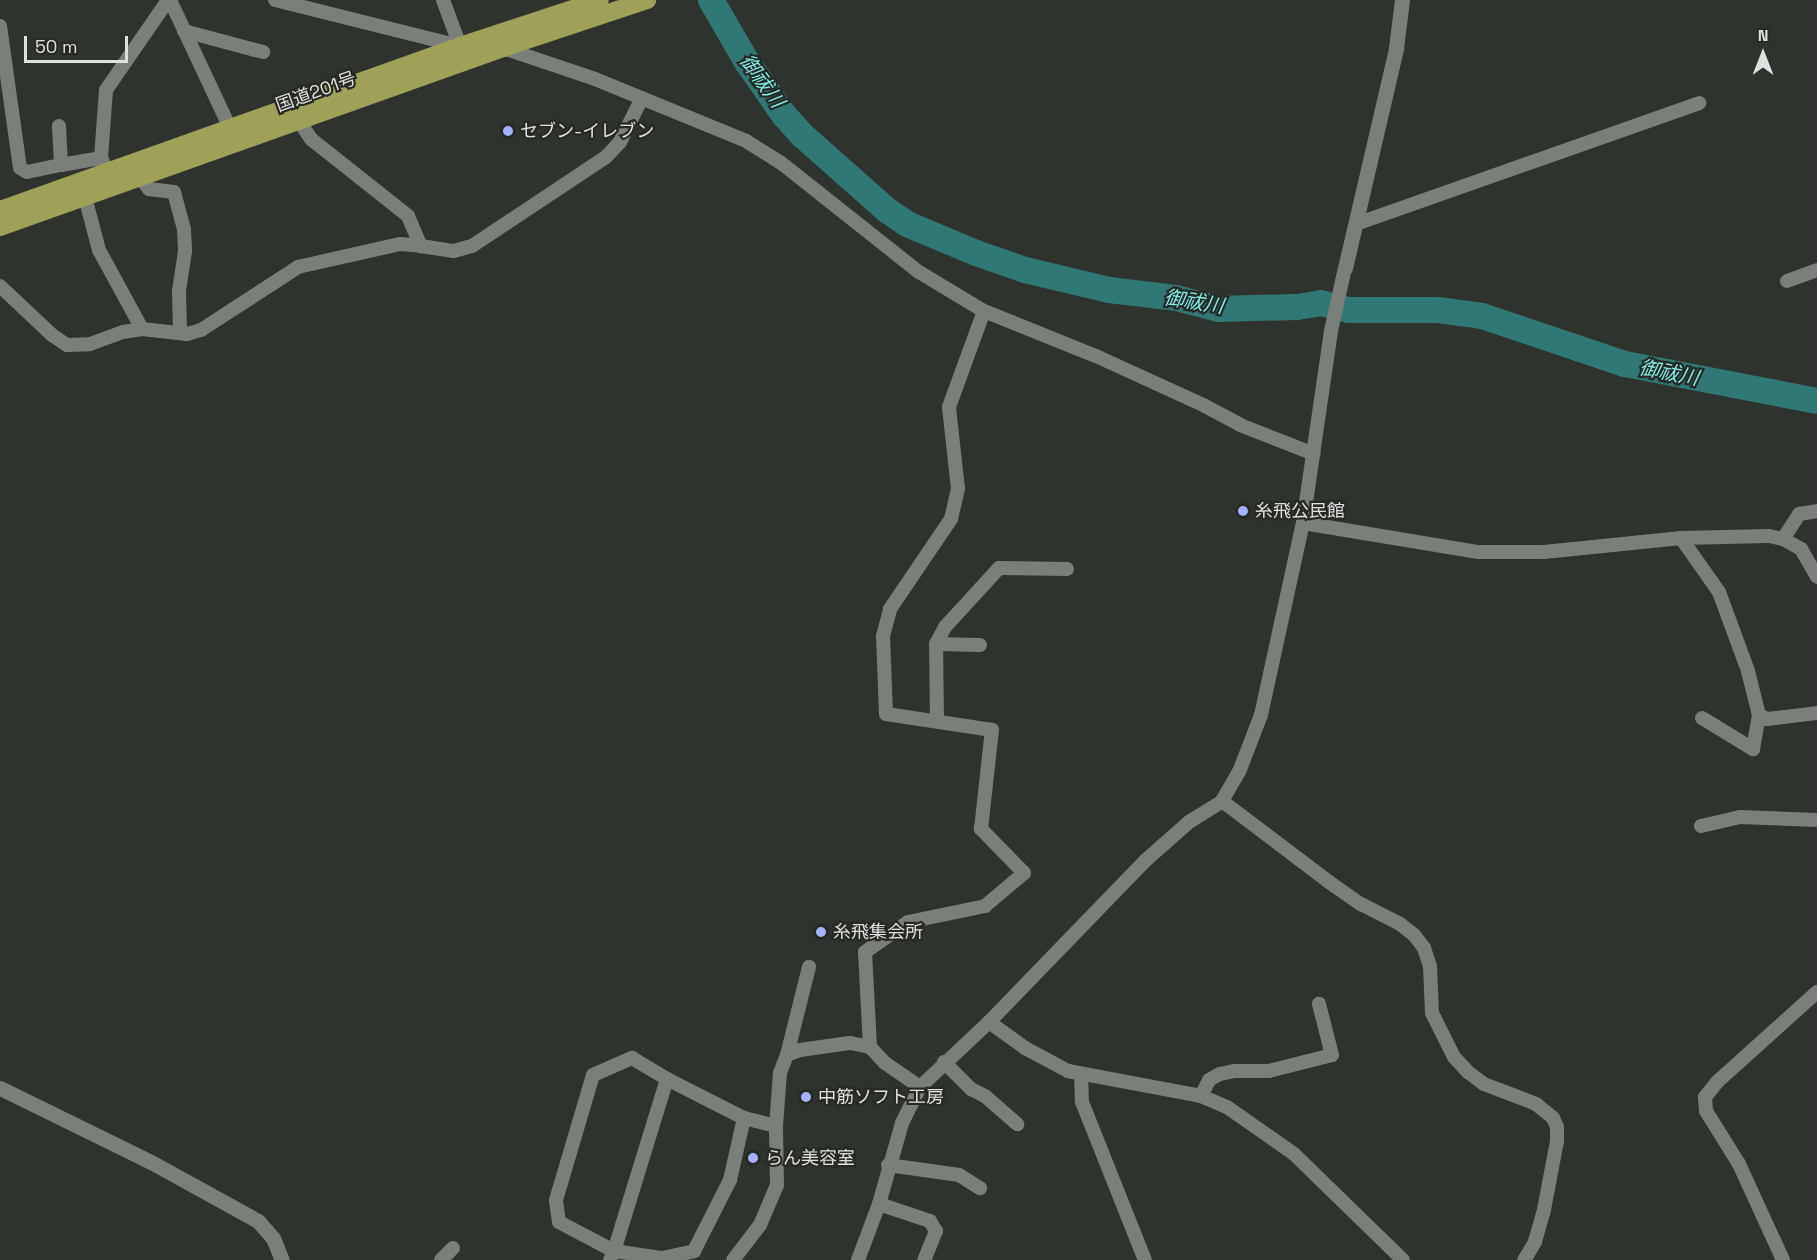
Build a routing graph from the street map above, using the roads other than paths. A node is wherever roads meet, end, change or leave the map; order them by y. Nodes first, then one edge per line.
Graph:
1 (169, 0) edge
2 (275, 0) edge
3 (443, 0) edge
4 (600, 0) edge
5 (647, 0) edge
6 (1402, 0) edge
7 (0, 26) edge
8 (184, 31) junction
9 (460, 46) junction
10 (503, 48) junction
11 (263, 52) dead end
12 (642, 98) junction
13 (1699, 103) dead end
14 (299, 121) junction
15 (59, 126) dead end
16 (231, 130) junction
17 (61, 165) junction
18 (105, 165) junction
19 (140, 177) junction
20 (85, 197) junction
21 (0, 210) edge
22 (1356, 224) junction
23 (0, 227) edge
24 (421, 246) junction
25 (1345, 268) joint
26 (1817, 270) edge
27 (1787, 281) dead end
28 (0, 286) edge
29 (984, 311) junction
30 (142, 329) junction
31 (180, 333) junction
32 (1314, 454) junction
33 (1817, 511) edge
34 (1303, 524) junction
35 (1681, 538) junction
36 (1783, 539) junction
37 (1067, 569) dead end
38 (1817, 577) edge
39 (936, 644) junction
40 (980, 645) dead end
41 (1817, 713) edge
42 (1759, 715) junction
43 (1702, 718) dead end
44 (937, 721) junction
45 (1222, 801) junction
46 (1817, 820) edge
47 (1701, 826) dead end
48 (809, 967) dead end
49 (1817, 992) edge
50 (1319, 1004) dead end
51 (989, 1022) junction
52 (870, 1047) junction
53 (787, 1055) junction
54 (944, 1062) junction
55 (1081, 1074) junction
56 (667, 1079) junction
57 (920, 1087) junction
58 (0, 1088) edge
59 (1201, 1096) junction
60 (744, 1118) junction
61 (1017, 1124) dead end
62 (776, 1126) junction
63 (888, 1165) junction
64 (980, 1188) dead end
65 (879, 1204) junction
66 (453, 1248) dead end
67 (612, 1256) edge
68 (282, 1260) edge
69 (441, 1260) edge
70 (733, 1260) edge
71 (858, 1260) edge
72 (924, 1260) edge
73 (1145, 1260) edge
74 (1403, 1260) edge
75 (1524, 1260) edge
76 (1783, 1260) edge

1 - 8 street
1 - 18 street
2 - 9 street
3 - 9 street
4 - 9 highway, 国道201号
5 - 10 highway, 国道201号
6 - 22 street
7 - 17 street
8 - 11 street
8 - 16 street
9 - 16 highway, 国道201号
10 - 12 street
10 - 14 highway, 国道201号
12 - 24 street
12 - 29 street
13 - 22 street
14 - 19 highway, 国道201号
14 - 24 street
15 - 17 street
16 - 18 highway, 国道201号
17 - 18 street
18 - 21 highway, 国道201号
19 - 20 highway, 国道201号
19 - 31 street
20 - 23 highway, 国道201号
20 - 30 street
22 - 25 street
24 - 31 street
25 - 32 street
26 - 27 street
28 - 30 street
29 - 32 street
29 - 44 street
30 - 31 street
32 - 34 street
33 - 36 street
34 - 35 street
34 - 45 street
35 - 36 street
35 - 42 street
36 - 38 street
37 - 39 street
39 - 40 street
39 - 44 street
41 - 42 street
42 - 43 street
44 - 52 street
45 - 51 street
45 - 75 street
46 - 47 street
48 - 53 street
49 - 76 street
50 - 59 street
51 - 54 street
51 - 55 street
52 - 53 street
52 - 57 street
53 - 62 street
54 - 57 street
54 - 61 street
55 - 59 street
55 - 73 street
56 - 60 street
56 - 67 street
56 - 67 street
57 - 63 street
58 - 68 street
59 - 74 street
60 - 62 street
60 - 67 street
62 - 70 street
63 - 64 street
63 - 65 street
65 - 71 street
65 - 72 street
66 - 69 street

